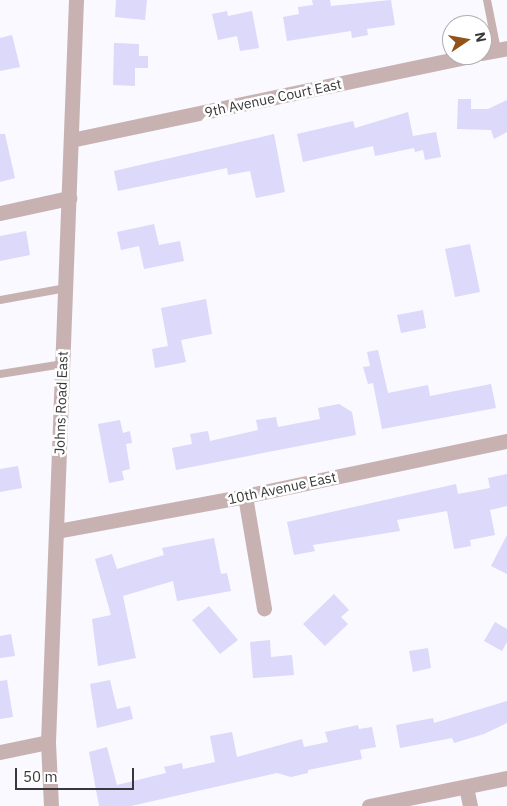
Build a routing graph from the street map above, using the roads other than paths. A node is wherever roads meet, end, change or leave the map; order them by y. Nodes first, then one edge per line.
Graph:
1 (76, 0) edge
2 (487, 0) edge
3 (502, 49) edge
4 (442, 62) edge
5 (71, 140) junction
6 (69, 198) junction
7 (0, 213) edge
8 (66, 288) junction
9 (0, 300) edge
10 (62, 364) junction
11 (0, 374) edge
12 (507, 441) edge
13 (245, 496) junction
14 (57, 531) junction
15 (264, 608) dead end
16 (48, 742) junction
17 (0, 752) edge
18 (507, 778) edge
19 (466, 787) junction
20 (51, 806) edge
21 (369, 806) edge
22 (470, 806) edge

1 - 5 street, Johns Road East
2 - 3 lane
4 - 5 street, 9th Avenue Court East
5 - 6 street, Johns Road East
6 - 7 street
6 - 8 street, Johns Road East
8 - 9 lane
8 - 10 street, Johns Road East
10 - 11 lane
10 - 14 street, Johns Road East
12 - 13 street, 10th Avenue East
13 - 14 street, 10th Avenue East
13 - 15 street
14 - 16 street, Johns Road East
16 - 17 street
16 - 20 street, Johns Road East
18 - 19 street
19 - 21 street
19 - 22 street

